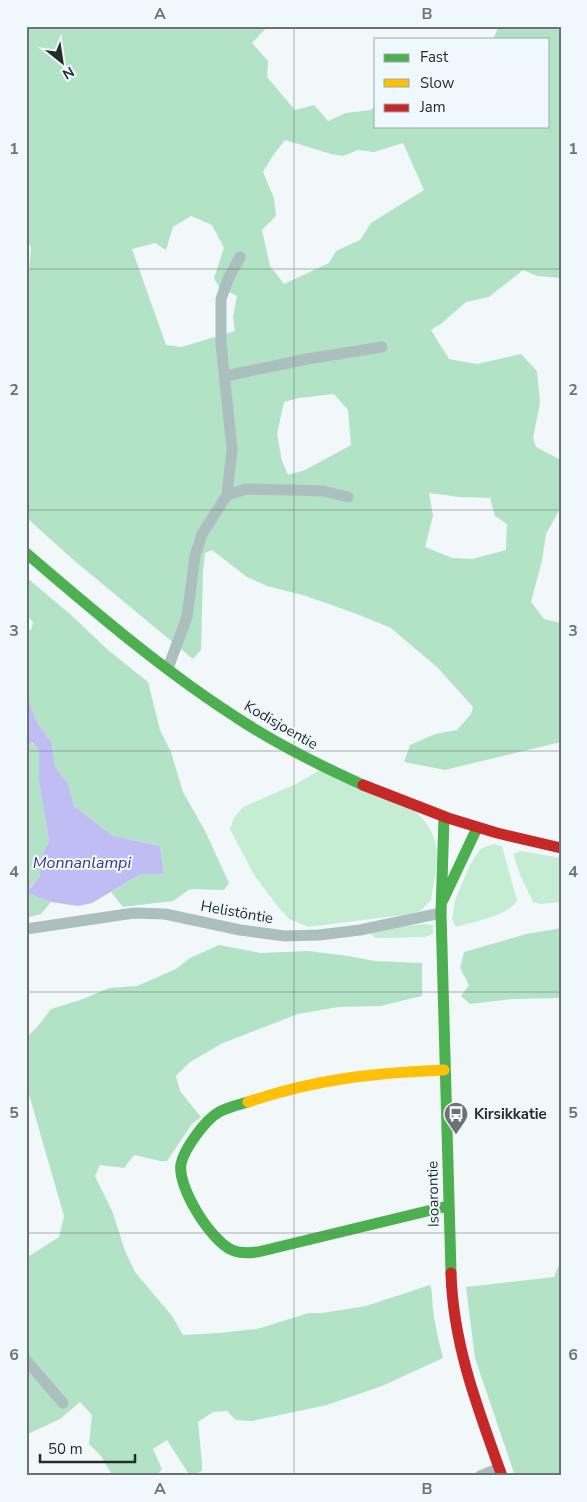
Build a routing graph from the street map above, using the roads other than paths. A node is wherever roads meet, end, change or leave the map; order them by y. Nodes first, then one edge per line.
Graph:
1 (240, 257) dead end
2 (382, 347) dead end
3 (226, 376) junction
4 (227, 495) junction
5 (348, 497) dead end
6 (26, 554) edge
7 (168, 668) junction
8 (444, 817) junction
9 (477, 828) junction
10 (561, 848) edge
11 (441, 908) junction
12 (26, 929) edge
13 (444, 1070) junction
14 (448, 1206) junction
15 (26, 1360) edge
16 (63, 1403) dead end
17 (501, 1472) edge
18 (480, 1476) edge

1 - 3 street
2 - 3 street
3 - 4 street
4 - 5 street
4 - 7 street
6 - 7 street, Kodisjoentie
7 - 8 street, Kodisjoentie
8 - 9 street, Kodisjoentie
8 - 11 street, Isoarontie
9 - 10 street, Kodisjoentie
9 - 11 street, Isoarontie
11 - 12 street, Helistöntie
11 - 13 street, Isoarontie
13 - 14 street, Isoarontie
13 - 14 street
14 - 17 street, Isoarontie
15 - 16 street
17 - 18 street

